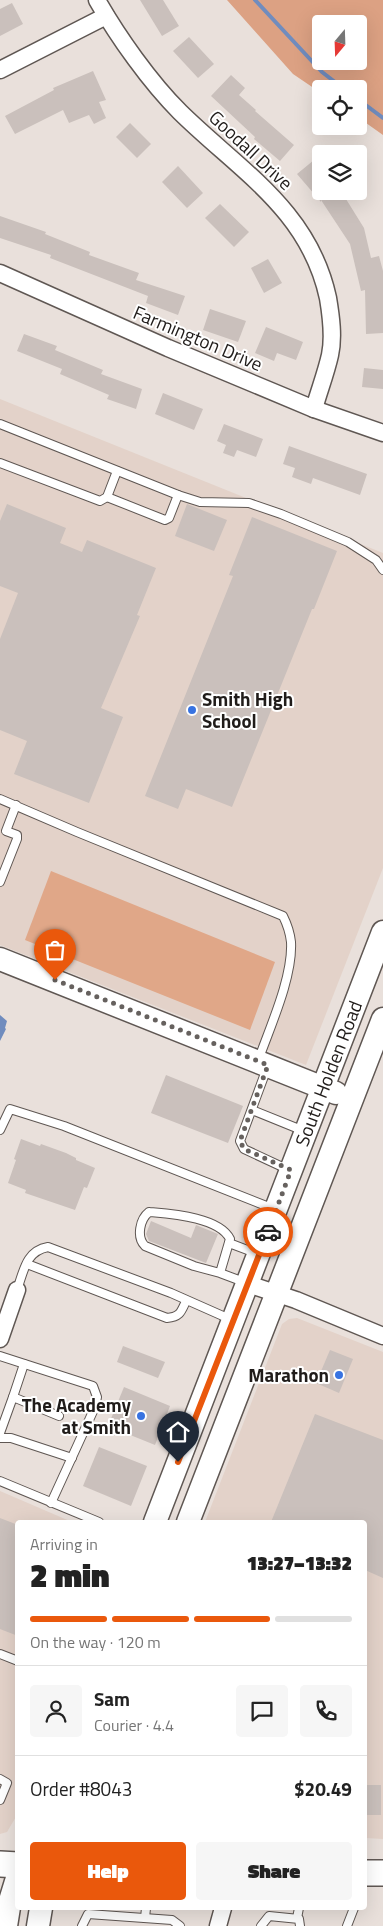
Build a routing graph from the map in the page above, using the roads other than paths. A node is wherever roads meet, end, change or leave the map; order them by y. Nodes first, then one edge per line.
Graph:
1 (97, 0) edge
2 (106, 16) junction
3 (0, 70) edge
4 (0, 273) edge
5 (314, 409) junction
6 (0, 424) edge
7 (383, 433) edge
8 (0, 463) edge
9 (117, 471) junction
10 (178, 495) junction
11 (106, 497) junction
12 (383, 570) edge
13 (0, 799) edge
14 (19, 806) junction
15 (3, 830) edge
16 (2, 872) edge
17 (0, 882) edge
18 (383, 932) edge
19 (0, 959) edge
20 (383, 1019) edge
21 (263, 1063) junction
22 (322, 1086) junction
23 (351, 1100) junction
24 (252, 1110) junction
25 (0, 1130) edge
26 (306, 1132) junction
27 (291, 1170) junction
28 (276, 1210) junction
29 (229, 1243) junction
30 (260, 1254) junction
31 (27, 1264) junction
32 (220, 1273) junction
33 (248, 1284) junction
34 (17, 1290) joint
35 (277, 1294) junction
36 (186, 1301) junction
37 (234, 1321) junction
38 (383, 1336) edge
39 (0, 1339) edge
40 (0, 1356) edge
41 (24, 1364) junction
42 (13, 1397) junction
43 (59, 1416) dead end
44 (0, 1433) edge
45 (0, 1438) edge
46 (72, 1458) junction
47 (0, 1481) edge
48 (164, 1498) junction
49 (52, 1503) junction
50 (191, 1516) edge
51 (94, 1520) edge
52 (156, 1520) edge
53 (0, 1654) edge
54 (15, 1660) edge
55 (0, 1779) edge
56 (0, 1800) edge
57 (0, 1864) edge
58 (15, 1865) edge
59 (367, 1873) edge
60 (383, 1873) edge
61 (15, 1885) edge
62 (41, 1910) edge
63 (146, 1910) edge
64 (222, 1910) edge
65 (353, 1910) edge
66 (145, 1918) junction
67 (299, 1922) edge
68 (6, 1926) edge
69 (38, 1926) edge
70 (82, 1926) edge
71 (180, 1926) edge
72 (218, 1926) edge
73 (261, 1926) edge
74 (348, 1926) edge

1 - 2 street, Goodall Drive
2 - 3 street
2 - 5 street, Goodall Drive
4 - 5 street, Farmington Drive
5 - 7 street, Farmington Drive
6 - 9 lane
8 - 11 lane
9 - 10 lane
9 - 11 lane
10 - 11 lane
10 - 12 lane
13 - 14 lane
14 - 15 lane
14 - 21 lane
15 - 16 lane
16 - 17 lane
18 - 22 main road, South Holden Road
19 - 21 main road
20 - 23 main road, South Holden Road
21 - 22 main road
21 - 24 lane
22 - 23 main road
22 - 26 main road, South Holden Road
23 - 35 main road, South Holden Road
24 - 26 lane
24 - 27 lane
25 - 28 lane
26 - 27 main road, South Holden Road
27 - 28 main road, South Holden Road
28 - 30 main road, South Holden Road
29 - 30 lane
29 - 32 lane
29 - 32 lane
30 - 33 main road, South Holden Road
31 - 34 lane
31 - 36 lane
31 - 36 lane
32 - 33 lane
33 - 35 street
33 - 37 main road, South Holden Road
34 - 39 street
35 - 38 street
35 - 50 main road, South Holden Road
36 - 37 lane
37 - 48 main road, South Holden Road
40 - 41 lane
41 - 42 lane
41 - 46 lane
42 - 43 lane
42 - 44 lane
45 - 46 lane
46 - 49 lane
47 - 49 lane
48 - 50 main road
48 - 52 main road, South Holden Road
49 - 51 lane
53 - 54 lane
55 - 56 lane
57 - 58 main road
59 - 60 main road
61 - 68 main road
62 - 69 main road
63 - 66 lane
64 - 72 street
65 - 74 lane
66 - 70 lane
66 - 71 lane
67 - 73 lane

